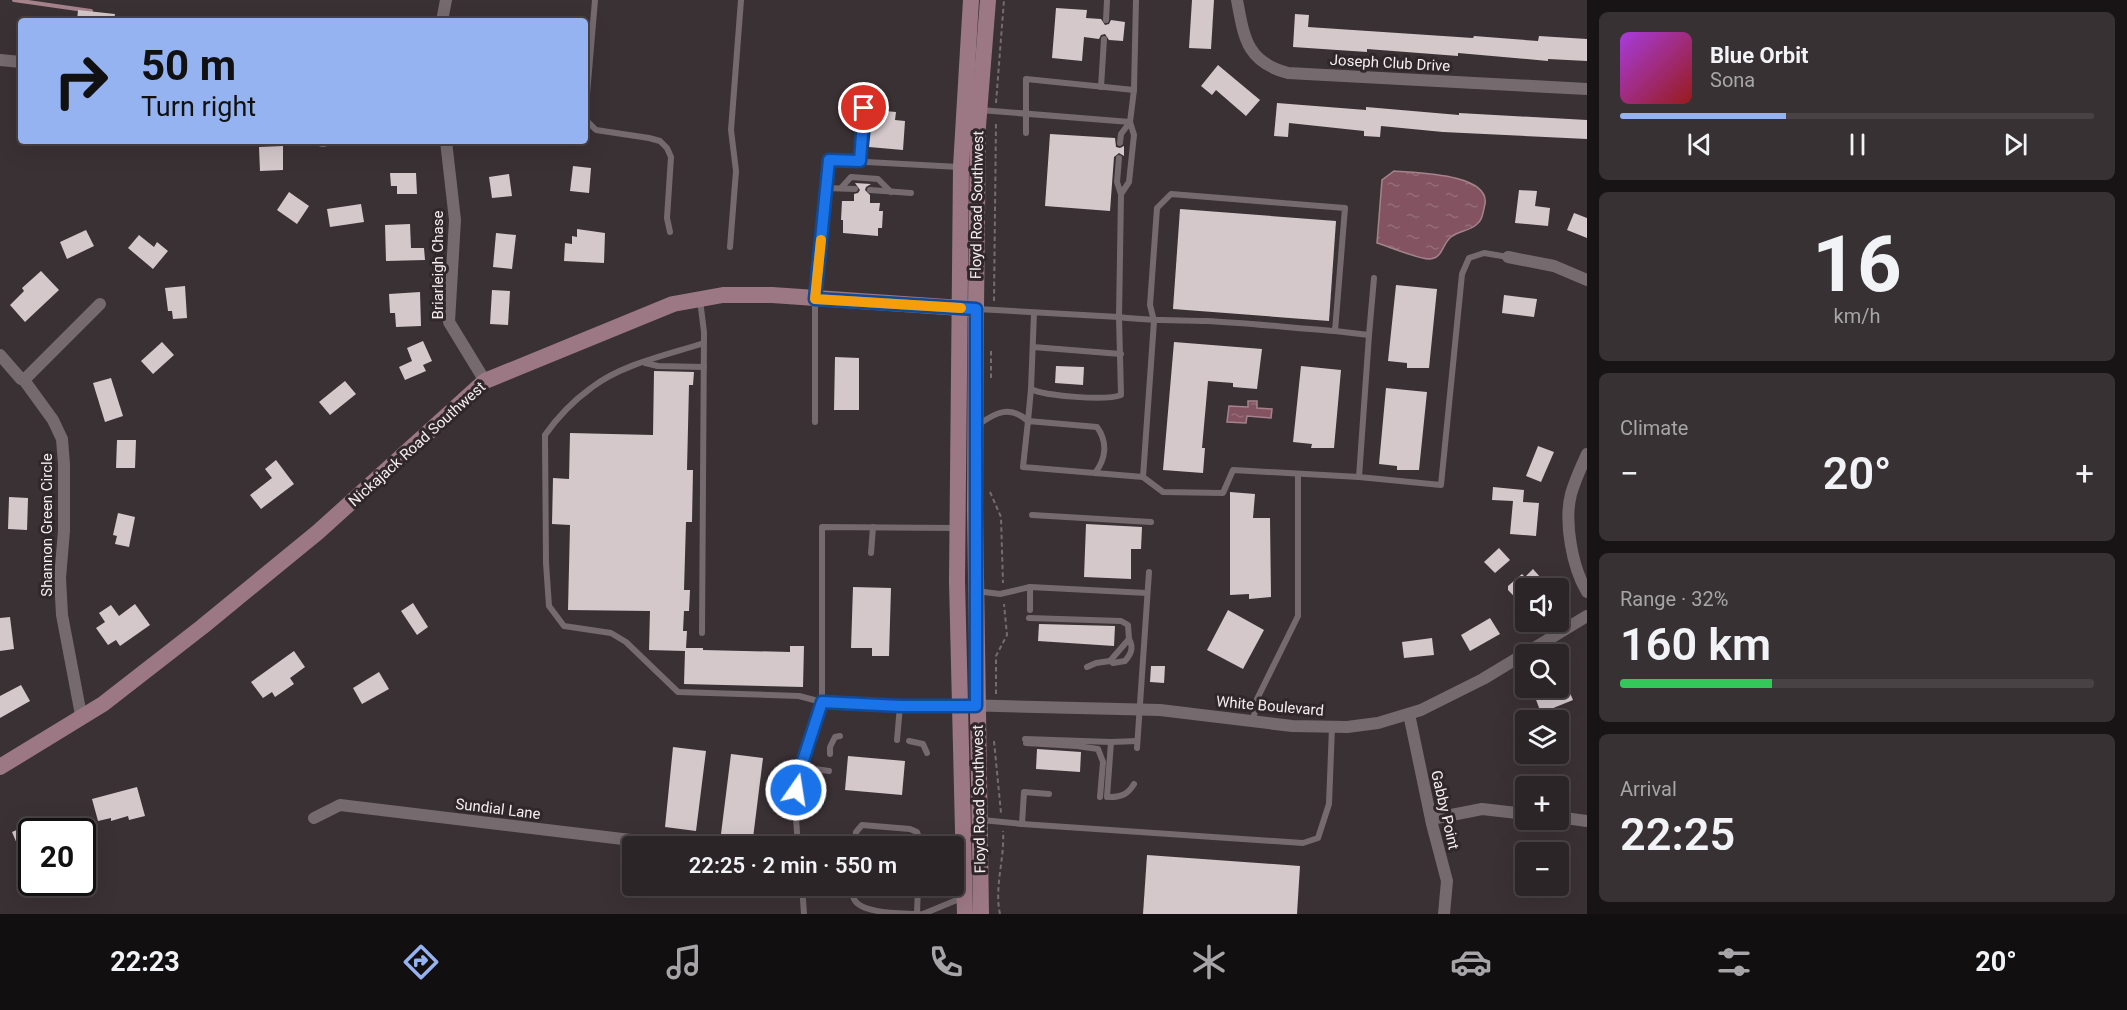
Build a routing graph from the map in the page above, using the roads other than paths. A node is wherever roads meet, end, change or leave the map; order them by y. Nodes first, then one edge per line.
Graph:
1 (446, 0) edge
2 (596, 0) edge
3 (741, 0) edge
4 (971, 0) edge
5 (988, 0) edge
6 (1107, 0) edge
7 (1136, 0) edge
8 (1237, 0) edge
9 (443, 18) edge
10 (1106, 20) dead end
11 (1104, 39) dead end
12 (0, 60) edge
13 (18, 62) edge
14 (588, 85) edge
15 (1101, 87) junction
16 (1587, 89) edge
17 (1134, 90) junction
18 (866, 91) dead end
19 (988, 110) junction
20 (1025, 114) junction
21 (588, 122) edge
22 (1130, 122) junction
23 (1026, 133) dead end
24 (1120, 143) dead end
25 (446, 144) edge
26 (1119, 158) dead end
27 (860, 161) junction
28 (961, 167) junction
29 (826, 188) junction
30 (841, 189) junction
31 (855, 189) dead end
32 (870, 190) dead end
33 (891, 192) junction
34 (911, 193) dead end
35 (1121, 194) junction
36 (670, 232) dead end
37 (730, 247) dead end
38 (1508, 257) joint
39 (1374, 278) dead end
40 (1587, 280) edge
41 (700, 299) junction
42 (815, 299) junction
43 (100, 304) dead end
44 (968, 308) junction
45 (1034, 313) junction
46 (1119, 317) junction
47 (1154, 321) junction
48 (1335, 331) junction
49 (1369, 335) junction
50 (704, 343) junction
51 (1033, 347) junction
52 (1121, 354) junction
53 (0, 355) edge
54 (645, 363) junction
55 (704, 368) junction
56 (24, 380) junction
57 (485, 381) junction
58 (1031, 389) junction
59 (1028, 421) junction
60 (815, 422) dead end
61 (975, 427) junction
62 (1587, 454) edge
63 (1095, 473) junction
64 (1298, 474) junction
65 (1143, 477) junction
66 (1359, 477) junction
67 (1032, 515) dead end
68 (1151, 522) dead end
69 (873, 527) junction
70 (958, 528) junction
71 (871, 553) dead end
72 (1149, 572) dead end
73 (1030, 587) junction
74 (976, 591) junction
75 (1147, 592) junction
76 (1587, 592) edge
77 (1030, 610) dead end
78 (1587, 616) edge
79 (1029, 618) dead end
80 (702, 633) dead end
81 (1129, 639) junction
82 (1110, 661) junction
83 (1087, 667) dead end
84 (822, 702) junction
85 (969, 705) junction
86 (900, 706) junction
87 (1138, 710) junction
88 (1409, 714) junction
89 (81, 715) junction
90 (1253, 721) junction
91 (1332, 726) junction
92 (840, 736) dead end
93 (897, 740) dead end
94 (909, 741) dead end
95 (1110, 742) junction
96 (927, 753) dead end
97 (830, 754) dead end
98 (0, 767) edge
99 (801, 767) junction
100 (829, 771) dead end
101 (1134, 784) dead end
102 (1049, 794) dead end
103 (1106, 797) junction
104 (1515, 813) edge
105 (314, 818) dead end
106 (1431, 819) junction
107 (1569, 819) edge
108 (979, 820) junction
109 (1587, 821) edge
110 (1022, 824) junction
111 (797, 836) edge
112 (856, 836) edge
113 (919, 836) edge
114 (622, 839) edge
115 (803, 896) edge
116 (853, 896) edge
117 (918, 896) edge
118 (964, 905) edge
119 (804, 914) edge
120 (917, 914) edge
121 (923, 914) edge
122 (981, 914) edge
123 (1444, 914) edge

1 - 9 street
2 - 14 lane
3 - 37 lane
4 - 28 main road, Floyd Road Southwest
5 - 19 main road, Floyd Road Southwest
6 - 10 lane
7 - 17 lane
8 - 16 street, Joseph Club Drive
11 - 15 lane
12 - 13 street
15 - 17 lane
15 - 20 lane
17 - 22 lane
18 - 27 lane
19 - 20 lane
19 - 44 main road, Floyd Road Southwest
20 - 22 lane
20 - 23 lane
21 - 36 lane
22 - 24 lane
22 - 35 lane
25 - 57 street, Briarleigh Chase
26 - 35 lane
27 - 28 lane
27 - 29 lane
28 - 44 main road, Floyd Road Southwest
29 - 30 lane
29 - 42 lane
30 - 31 lane
30 - 33 lane
32 - 33 lane
33 - 34 lane
35 - 46 lane
38 - 40 street
38 - 66 lane
39 - 49 lane
41 - 42 main road, Nickajack Road Southwest
41 - 50 lane
41 - 57 main road, Nickajack Road Southwest
42 - 44 main road, Nickajack Road Southwest
42 - 60 lane
43 - 56 street
44 - 45 lane
44 - 61 main road, Floyd Road Southwest
44 - 70 main road, Floyd Road Southwest
45 - 46 lane
45 - 51 lane
46 - 47 lane
46 - 52 lane
47 - 48 lane
47 - 48 lane
47 - 65 lane
48 - 49 lane
49 - 66 lane
50 - 54 lane
50 - 55 lane
51 - 52 lane
51 - 58 lane
52 - 58 lane
53 - 56 street, Shannon Green Circle
54 - 55 lane
54 - 84 lane
55 - 80 lane
56 - 89 street, Shannon Green Circle
57 - 89 main road, Nickajack Road Southwest
58 - 59 lane
59 - 61 lane
59 - 63 lane
59 - 63 lane
61 - 74 main road, Floyd Road Southwest
62 - 76 street
63 - 65 lane
64 - 65 lane
64 - 66 lane
64 - 90 lane
67 - 68 lane
69 - 70 lane
69 - 71 lane
69 - 84 lane
70 - 85 main road, Floyd Road Southwest
72 - 75 lane
73 - 74 lane
73 - 75 lane
73 - 77 lane
74 - 85 main road, Floyd Road Southwest
75 - 87 lane
78 - 88 street, White Boulevard
79 - 81 lane
81 - 82 lane
81 - 82 lane
82 - 83 lane
84 - 86 lane
84 - 99 lane
85 - 86 lane
85 - 87 street, White Boulevard
85 - 108 main road, Floyd Road Southwest
85 - 118 main road, Floyd Road Southwest
86 - 93 lane
87 - 90 street, White Boulevard
87 - 95 lane
88 - 91 street, White Boulevard
88 - 106 street, Gabby Point
89 - 98 main road, Nickajack Road Southwest
90 - 91 street, White Boulevard
91 - 110 lane
92 - 97 lane
94 - 96 lane
95 - 103 lane
95 - 103 lane
99 - 100 lane
99 - 111 lane
101 - 103 lane
102 - 110 lane
104 - 106 street
105 - 114 street, Sundial Lane
106 - 123 street, Gabby Point
107 - 109 street
108 - 110 lane
108 - 122 main road, Floyd Road Southwest
112 - 113 lane
115 - 119 lane
116 - 120 lane
117 - 120 lane
118 - 121 lane
120 - 121 lane

